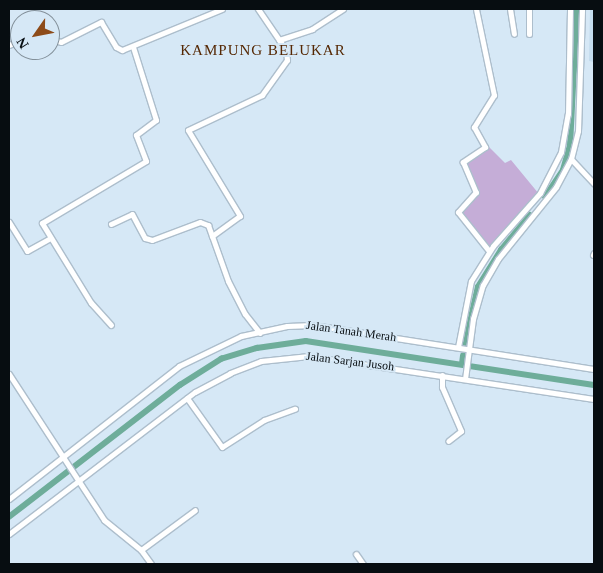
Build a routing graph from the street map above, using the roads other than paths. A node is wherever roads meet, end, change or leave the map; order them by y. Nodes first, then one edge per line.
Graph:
1 (222, 9) edge
2 (258, 9) edge
3 (343, 9) edge
4 (476, 9) edge
5 (510, 9) edge
6 (529, 9) edge
7 (570, 9) edge
8 (582, 9) edge
9 (514, 34) dead end
10 (529, 34) dead end
11 (279, 40) junction
12 (60, 42) edge
13 (133, 47) junction
14 (571, 159) junction
15 (594, 184) edge
16 (9, 222) edge
17 (111, 224) dead end
18 (517, 227) junction
19 (212, 236) junction
20 (50, 238) junction
21 (489, 251) junction
22 (110, 325) dead end
23 (260, 332) junction
24 (458, 347) junction
25 (469, 349) junction
26 (594, 369) edge
27 (9, 374) edge
28 (442, 375) junction
29 (465, 376) junction
30 (187, 398) junction
31 (594, 399) edge
32 (296, 409) dead end
33 (448, 441) dead end
34 (66, 458) junction
35 (80, 482) junction
36 (9, 499) edge
37 (195, 510) dead end
38 (9, 534) edge
39 (141, 550) junction
40 (356, 554) dead end
41 (151, 564) edge
42 (363, 564) edge

1 - 13 street
2 - 11 street
3 - 11 street
4 - 21 street
5 - 9 street
6 - 10 street
7 - 18 street
8 - 14 street
11 - 19 street
12 - 13 street
13 - 20 street
14 - 15 street
14 - 18 street
16 - 20 street
17 - 19 street
18 - 21 street
18 - 25 street
19 - 23 street
20 - 22 street
21 - 24 street
23 - 24 street, Jalan Tanah Merah
23 - 34 street, Jalan Tanah Merah
24 - 25 street, Jalan Tanah Merah
25 - 26 street, Jalan Tanah Merah
25 - 29 street
27 - 34 street
28 - 29 street, Jalan Sarjan Jusoh
28 - 30 street, Jalan Sarjan Jusoh
28 - 33 street
29 - 31 street, Jalan Sarjan Jusoh
30 - 32 street
30 - 35 street, Jalan Sarjan Jusoh
34 - 35 street
34 - 36 street, Jalan Tanah Merah
35 - 38 street, Jalan Sarjan Jusoh
35 - 39 street
37 - 39 street
39 - 41 street
40 - 42 street

